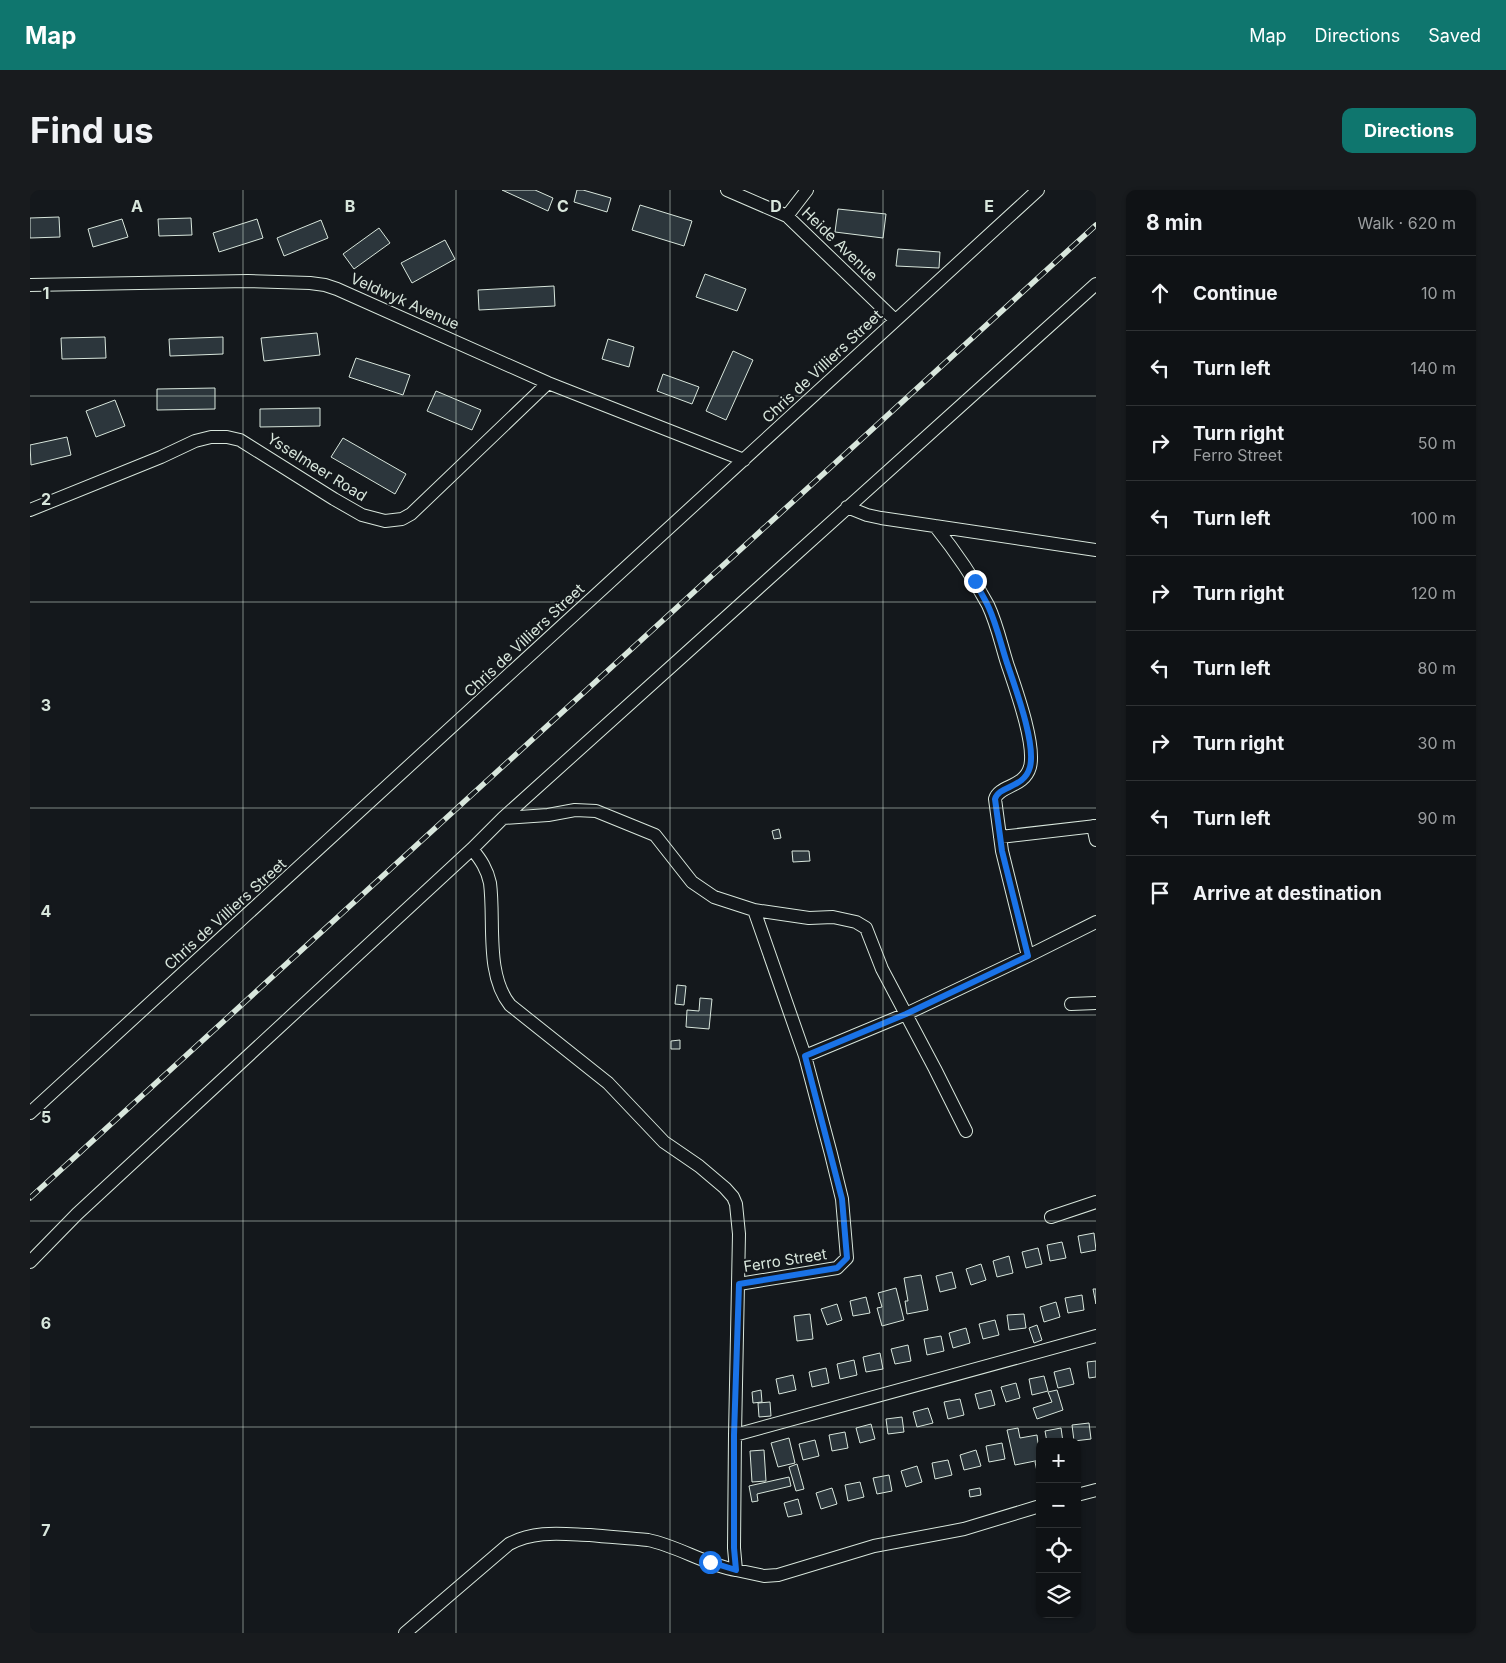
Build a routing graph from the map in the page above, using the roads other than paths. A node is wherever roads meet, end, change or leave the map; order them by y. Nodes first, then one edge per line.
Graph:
1 (727, 190) edge
2 (808, 190) edge
3 (1038, 190) edge
4 (787, 216) junction
5 (1096, 284) edge
6 (30, 285) edge
7 (895, 320) junction
8 (548, 383) junction
9 (744, 460) junction
10 (847, 507) junction
11 (30, 510) edge
12 (935, 526) junction
13 (1096, 550) edge
14 (502, 818) junction
15 (1094, 826) edge
16 (1000, 837) junction
17 (1096, 840) edge
18 (472, 849) junction
19 (754, 910) junction
20 (1096, 922) edge
21 (1028, 956) junction
22 (1096, 1003) edge
23 (1071, 1004) dead end
24 (906, 1014) junction
25 (805, 1056) junction
26 (30, 1113) edge
27 (966, 1131) dead end
28 (1096, 1202) edge
29 (1051, 1217) dead end
30 (30, 1262) edge
31 (739, 1284) junction
32 (1096, 1336) edge
33 (734, 1435) junction
34 (1096, 1490) edge
35 (1081, 1494) edge
36 (1036, 1507) edge
37 (736, 1570) junction
38 (405, 1633) edge

1 - 4 street, Heide Avenue
2 - 4 street
3 - 7 street, Chris de Villiers Street
4 - 7 street, Heide Avenue
5 - 10 street
6 - 8 street, Veldwyk Avenue
7 - 9 street, Chris de Villiers Street
8 - 9 street, Veldwyk Avenue
8 - 11 street, Ysselmeer Road
9 - 26 street, Chris de Villiers Street
10 - 12 street
10 - 14 street
12 - 13 street
12 - 16 street
14 - 18 street
14 - 19 street
15 - 16 street
15 - 17 street
16 - 21 street
18 - 30 street
18 - 31 street
19 - 24 street
19 - 25 street
20 - 21 street
21 - 24 street
22 - 23 street
24 - 25 street
24 - 27 street
25 - 31 street, Ferro Street
28 - 29 street
31 - 33 street
32 - 33 street
33 - 37 street
34 - 35 street
36 - 37 street
37 - 38 street

